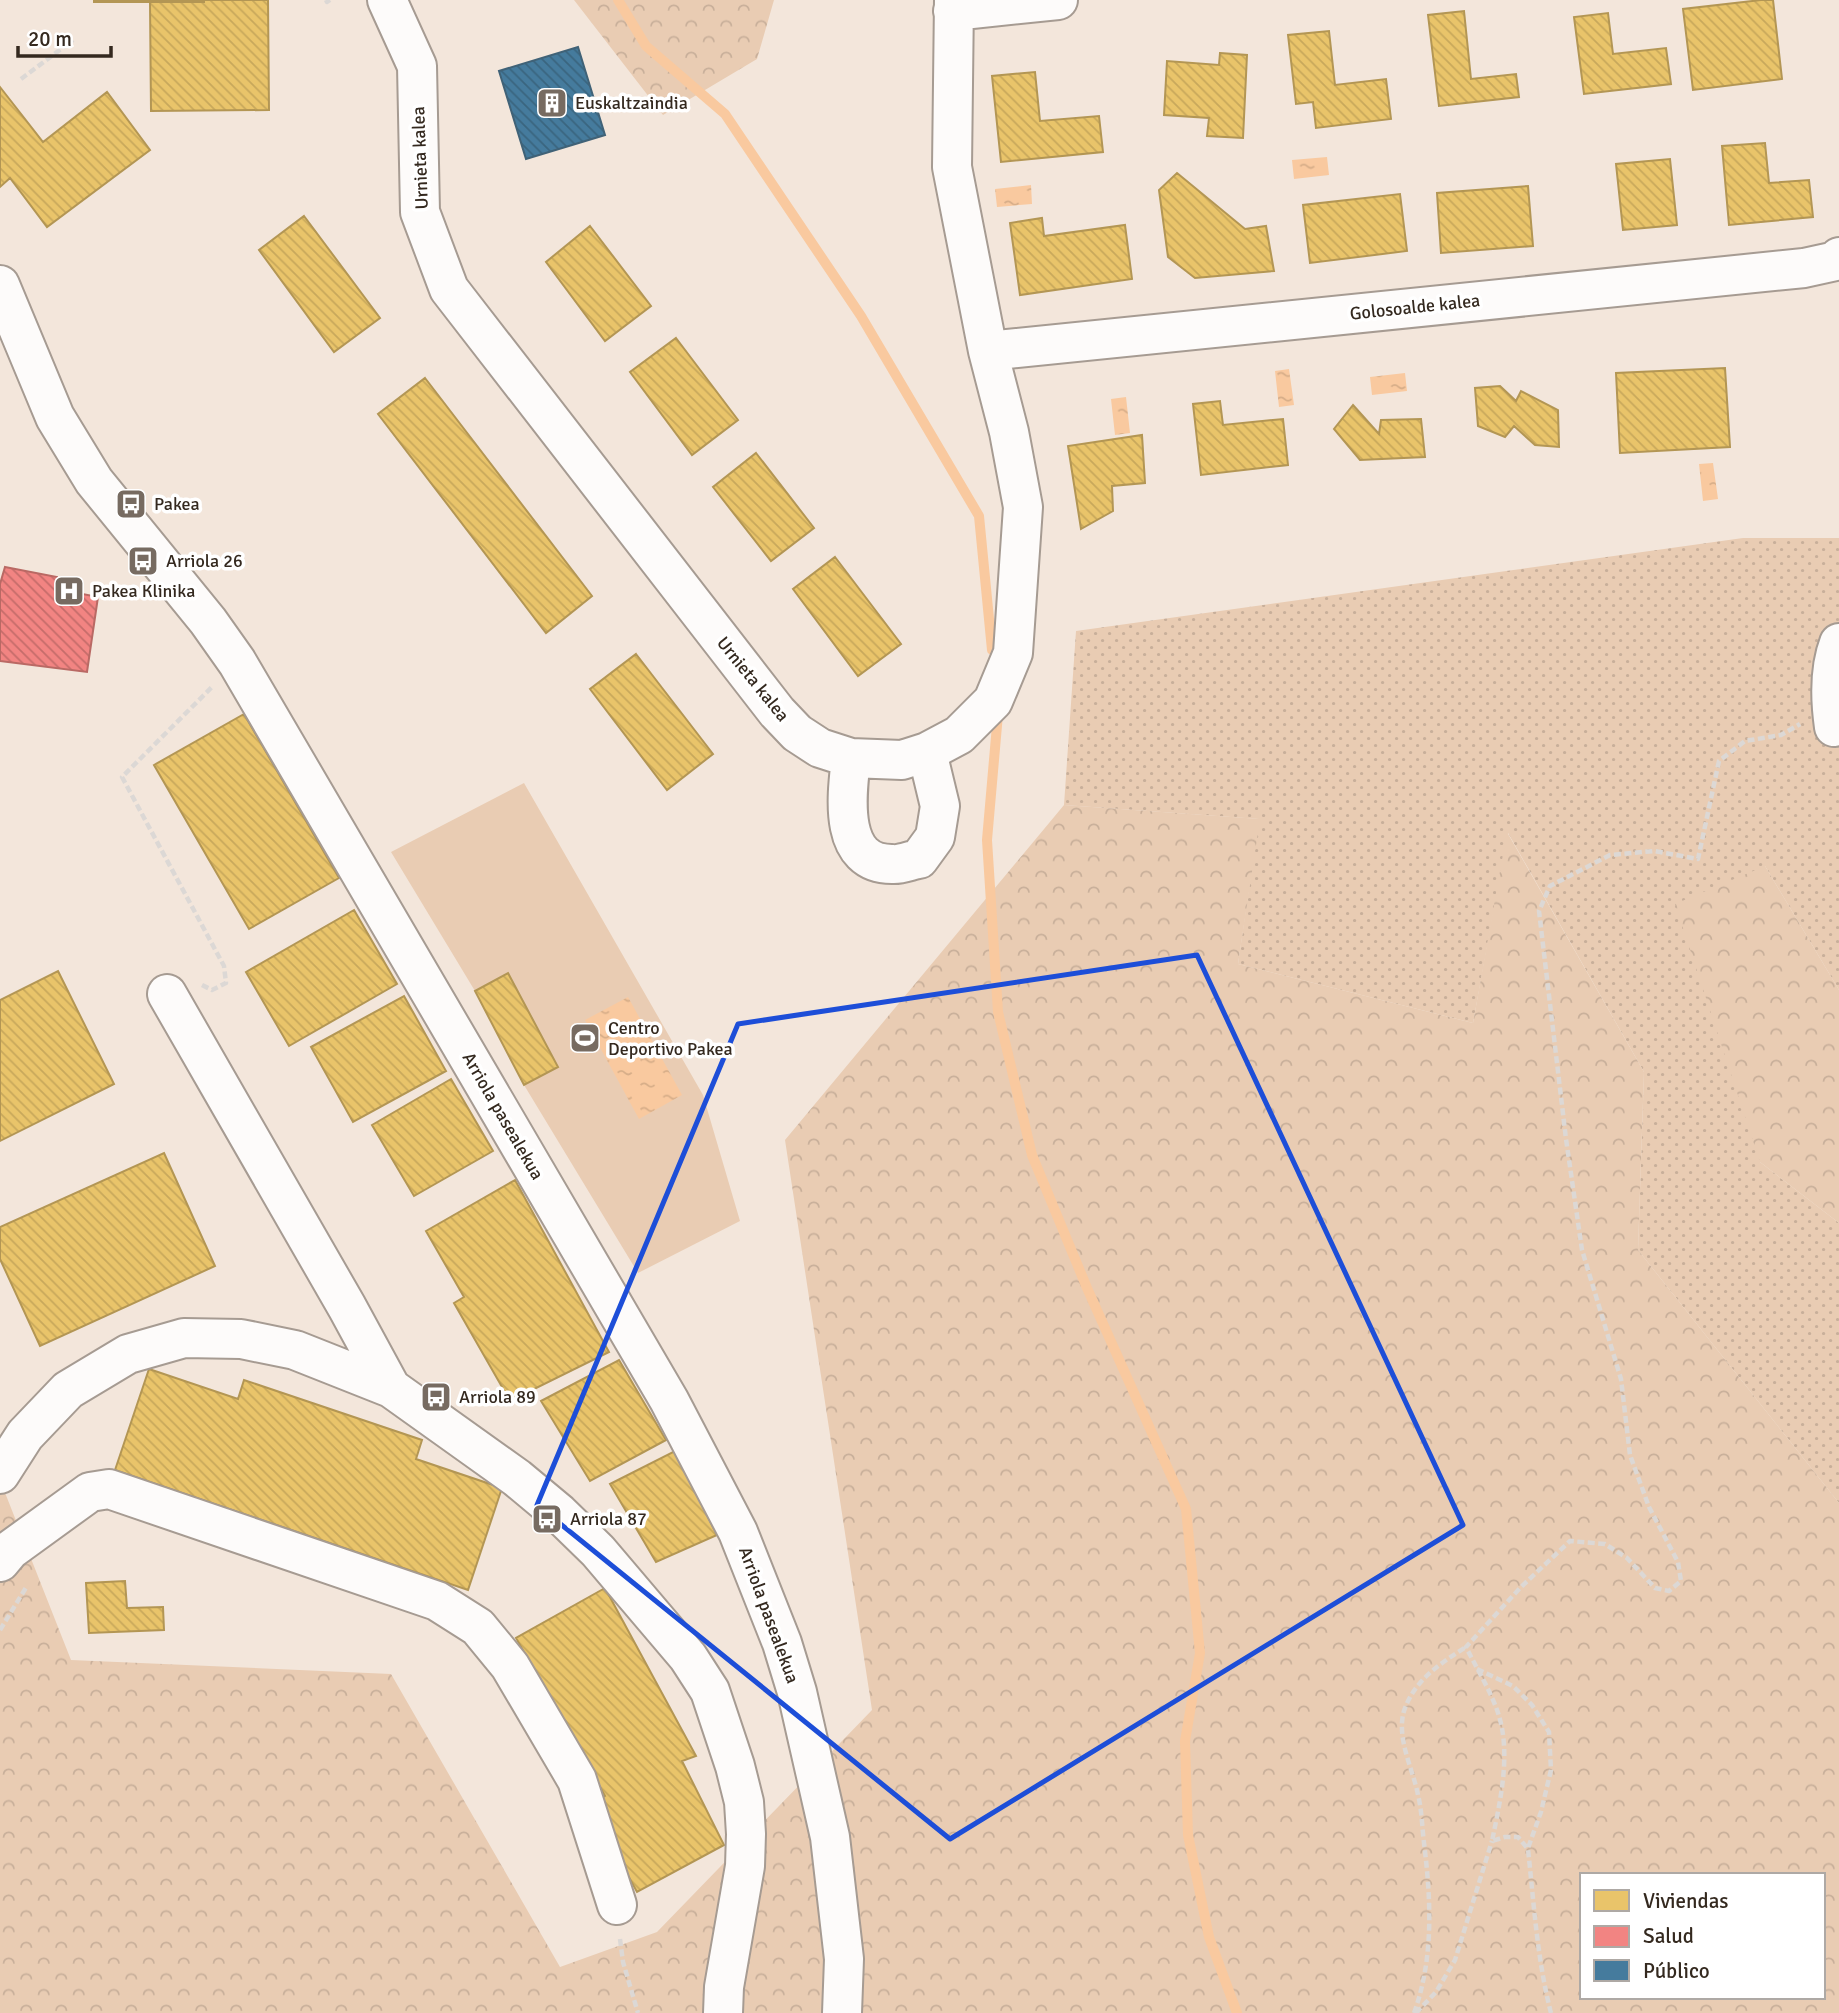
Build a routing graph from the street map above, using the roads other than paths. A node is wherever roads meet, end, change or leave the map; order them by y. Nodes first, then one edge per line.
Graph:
1 (387, 0) edge
2 (1058, 0) edge
3 (953, 5) edge
4 (1839, 257) edge
5 (0, 285) edge
6 (988, 351) junction
7 (1839, 643) edge
8 (1832, 717) road end
9 (927, 752) junction
10 (851, 758) junction
11 (183, 988) road end
12 (391, 1388) junction
13 (0, 1474) edge
14 (0, 1562) edge
15 (617, 1905) road end
16 (723, 2013) edge
17 (842, 2013) edge

1 - 10 street, Urnieta kalea
2 - 3 street
3 - 6 street, Urnieta kalea
4 - 6 street, Golosoalde kalea
5 - 17 street, Arriola pasealekua
6 - 9 street, Urnieta kalea
7 - 8 street
9 - 10 street, Urnieta kalea
9 - 10 street
11 - 12 street
12 - 13 street
12 - 16 street
14 - 15 street

